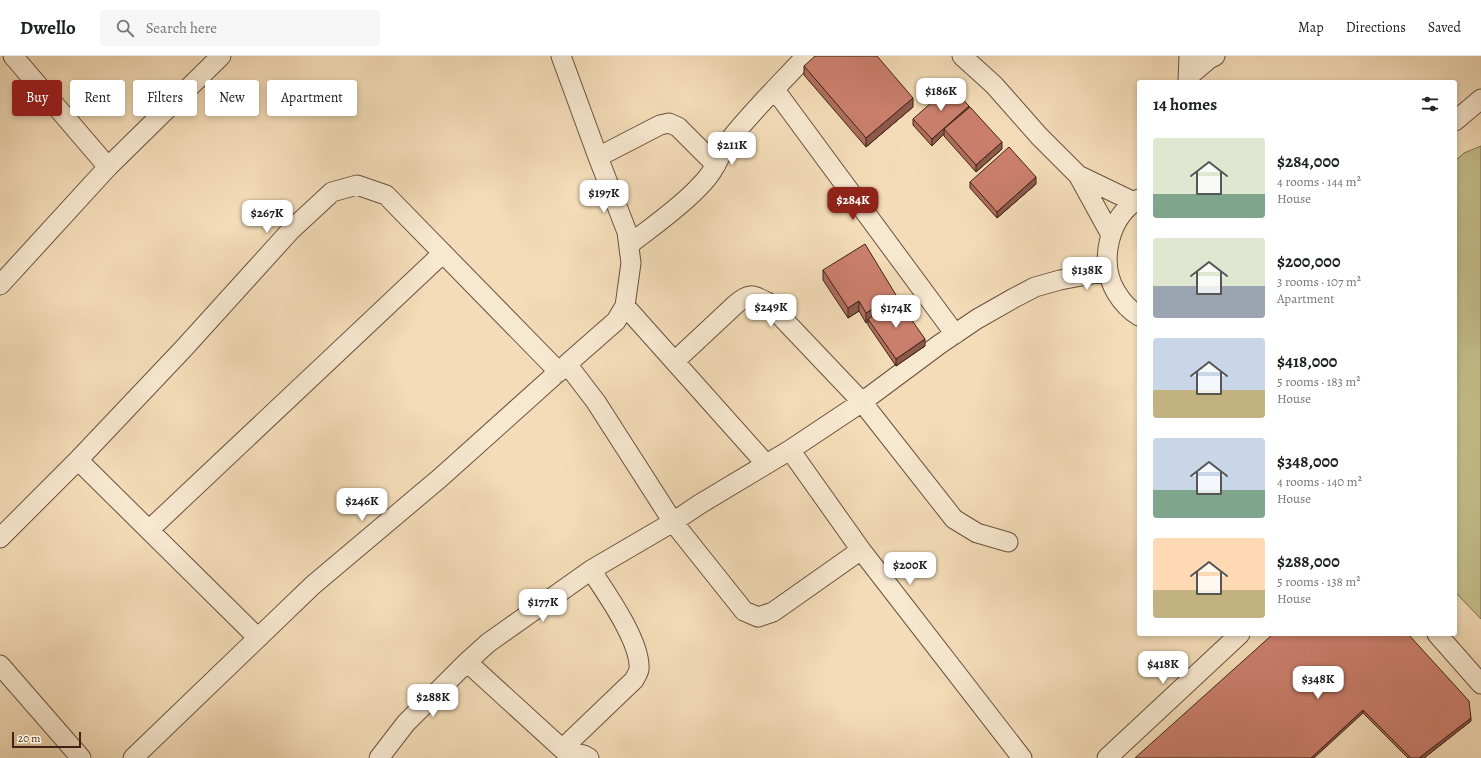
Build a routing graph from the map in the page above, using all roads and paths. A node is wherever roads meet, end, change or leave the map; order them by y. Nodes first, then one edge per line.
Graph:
1 (13, 56) edge
2 (221, 56) edge
3 (561, 56) edge
4 (806, 56) edge
5 (962, 56) edge
6 (1188, 56) edge
7 (1215, 56) edge
8 (1188, 79) edge
9 (775, 90) junction
10 (1481, 99) edge
11 (1457, 119) edge
12 (598, 157) junction
13 (716, 165) junction
14 (108, 167) junction
15 (1078, 175) junction
16 (1136, 200) edge
17 (1111, 235) junction
18 (630, 244) junction
19 (443, 253) junction
20 (1108, 271) junction
21 (0, 285) edge
22 (625, 306) junction
23 (1137, 315) edge
24 (955, 334) junction
25 (674, 361) junction
26 (563, 368) junction
27 (862, 402) junction
28 (790, 450) junction
29 (78, 460) junction
30 (766, 464) junction
31 (673, 522) junction
32 (149, 530) junction
33 (0, 538) edge
34 (1008, 542) dead end
35 (861, 550) junction
36 (591, 570) junction
37 (1238, 636) edge
38 (1439, 636) edge
39 (258, 638) junction
40 (467, 662) junction
41 (0, 665) edge
42 (1481, 684) edge
43 (573, 755) edge
44 (81, 758) edge
45 (133, 758) edge
46 (379, 758) edge
47 (1022, 758) edge
48 (1107, 758) edge

1 - 14 street
2 - 14 street
3 - 12 street
4 - 9 street
5 - 15 street
6 - 8 street
7 - 8 street
9 - 13 street
9 - 24 street
10 - 11 street
12 - 13 street
12 - 18 street
13 - 18 street
14 - 21 street
15 - 16 street
15 - 17 street
16 - 17 street
17 - 20 street
18 - 22 street
19 - 26 street
19 - 29 street
19 - 32 street
20 - 23 street
20 - 24 street
22 - 25 street
22 - 26 street
24 - 27 street
25 - 27 street
25 - 30 street
26 - 31 street
26 - 39 street
27 - 28 street
27 - 34 street
28 - 30 street
28 - 35 street
29 - 32 street
29 - 33 street
30 - 31 street
31 - 35 street
31 - 36 street
32 - 39 street
35 - 47 street
36 - 40 street
36 - 43 street
37 - 48 street
38 - 42 street
39 - 45 street
40 - 43 street
40 - 46 street
41 - 44 street

